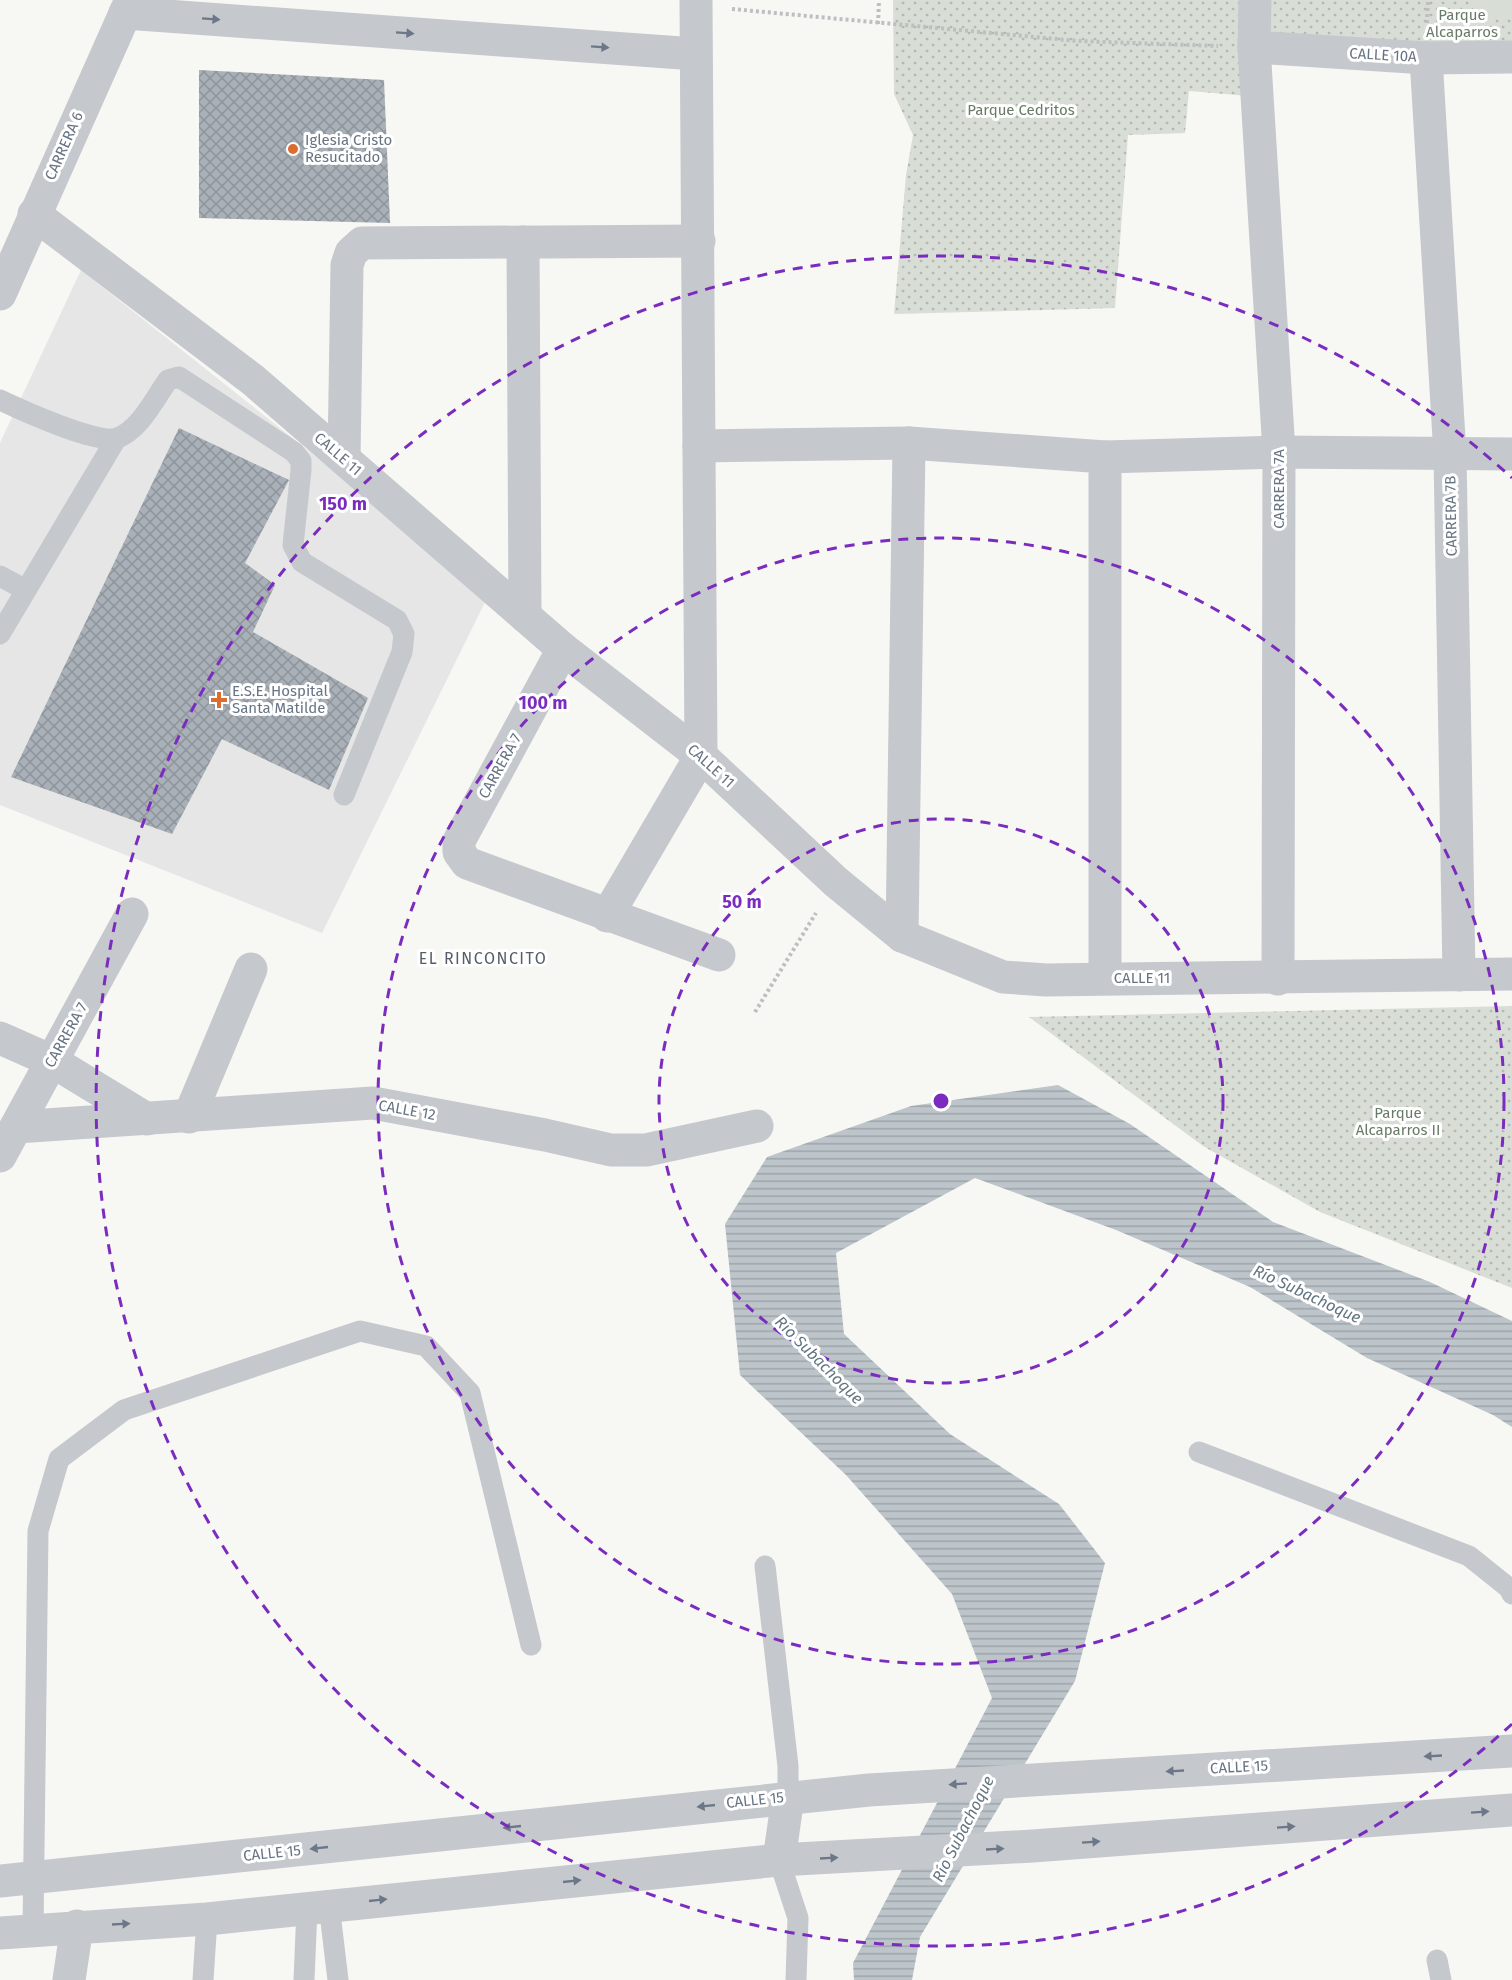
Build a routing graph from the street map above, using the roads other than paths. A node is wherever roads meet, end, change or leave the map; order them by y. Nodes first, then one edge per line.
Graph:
1 (1255, 0) edge
2 (696, 3) edge
3 (128, 7) edge
4 (1254, 47) junction
5 (695, 54) junction
6 (1512, 57) edge
7 (1426, 58) junction
8 (34, 214) junction
9 (699, 241) junction
10 (523, 242) junction
11 (0, 294) edge
12 (0, 400) edge
13 (116, 439) junction
14 (909, 443) junction
15 (699, 446) junction
16 (1279, 452) junction
17 (1450, 454) junction
18 (1512, 454) edge
19 (1105, 457) junction
20 (344, 459) junction
21 (0, 576) edge
22 (26, 590) junction
23 (525, 616) junction
24 (0, 634) edge
25 (563, 649) junction
26 (701, 756) junction
27 (344, 795) dead end
28 (132, 914) dead end
29 (607, 916) junction
30 (902, 936) junction
31 (719, 955) dead end
32 (251, 969) dead end
33 (1512, 974) edge
34 (1459, 975) junction
35 (1105, 978) junction
36 (1278, 979) junction
37 (0, 1038) edge
38 (52, 1061) junction
39 (189, 1117) junction
40 (147, 1119) junction
41 (757, 1126) dead end
42 (16, 1127) junction
43 (0, 1156) edge
44 (1199, 1452) dead end
45 (765, 1566) dead end
46 (1512, 1594) edge
47 (531, 1645) dead end
48 (1512, 1751) edge
49 (788, 1797) junction
50 (1512, 1810) edge
51 (779, 1860) junction
52 (34, 1879) junction
53 (0, 1881) edge
54 (318, 1906) junction
55 (207, 1919) junction
56 (77, 1926) junction
57 (33, 1930) junction
58 (0, 1933) edge
59 (69, 1980) edge
60 (203, 1980) edge
61 (304, 1980) edge
62 (338, 1980) edge
63 (796, 1980) edge

1 - 4 street, CARRERA 7A
2 - 5 street
3 -> 5 street
3 - 8 street, CARRERA 6
4 - 7 street, CALLE 10A
4 - 16 street, CARRERA 7A
5 - 9 street
6 - 7 street, CALLE 10A
7 - 17 street, CARRERA 7B
8 - 11 street, CARRERA 6
8 - 20 street, CALLE 11
9 - 10 street
9 - 15 street
10 - 20 street
10 - 23 street
12 - 13 lane
13 - 22 lane
13 - 27 lane
14 - 15 street
14 - 19 street
14 - 30 street
15 - 26 street
16 - 17 street
16 - 19 street
16 - 36 street, CARRERA 7A
17 - 18 street
17 - 34 street, CARRERA 7B
19 - 35 street
20 - 23 street, CALLE 11
21 - 22 lane
22 - 24 lane
23 - 25 street, CALLE 11
25 - 26 street, CALLE 11
25 - 29 street, CARRERA 7
26 - 29 street
26 - 30 street, CALLE 11
28 - 38 street, CARRERA 7
29 - 31 street
30 - 35 street, CALLE 11
32 - 39 street
33 - 34 street, CALLE 11
34 - 36 street, CALLE 11
35 - 36 street, CALLE 11
37 - 38 street
38 - 40 street
38 - 42 street, CARRERA 7
39 - 40 street, CALLE 12
39 - 41 street, CALLE 12
40 - 42 street, CALLE 12
42 - 43 street, CARRERA 7
44 - 46 lane
45 - 49 lane
47 - 52 lane
48 -> 49 street, CALLE 15
49 - 51 street
49 -> 52 street, CALLE 15
51 -> 50 street
54 -> 51 street
51 - 63 lane
52 - 53 street, CALLE 15
52 - 57 lane
54 - 55 street
54 - 61 lane
54 - 62 lane
56 -> 55 street
55 - 60 lane
56 - 57 street
56 - 59 street
57 - 58 street

